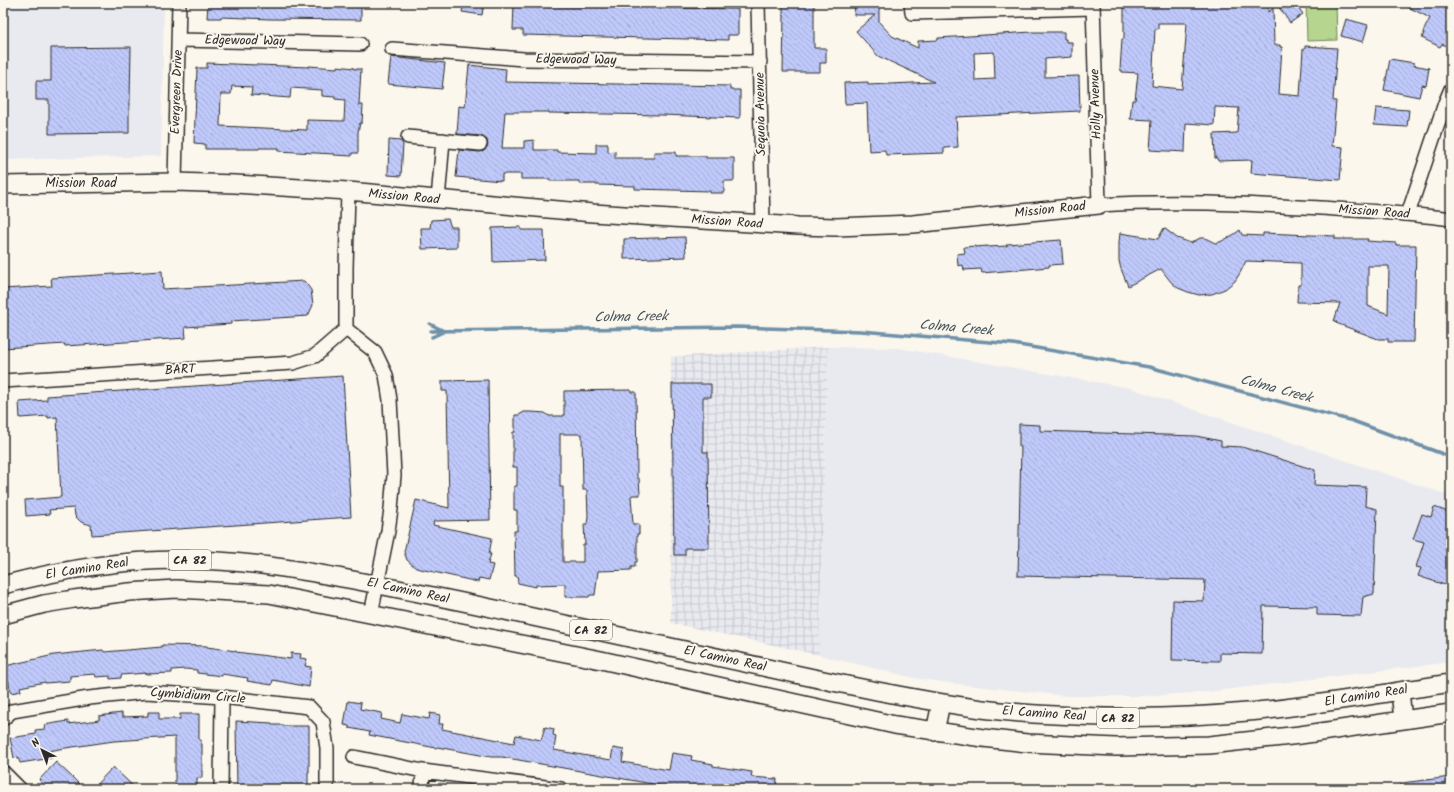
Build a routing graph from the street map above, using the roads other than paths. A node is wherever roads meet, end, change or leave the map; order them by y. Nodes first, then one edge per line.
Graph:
1 (179, 3) edge
2 (758, 3) edge
3 (911, 3) edge
4 (1093, 6) edge
5 (178, 40) junction
6 (360, 44) dead end
7 (392, 49) dead end
8 (760, 62) junction
9 (1451, 89) edge
10 (408, 137) dead end
11 (443, 140) junction
12 (480, 144) dead end
13 (175, 182) junction
14 (3, 184) edge
15 (348, 191) junction
16 (438, 200) junction
17 (1099, 205) junction
18 (1408, 214) junction
19 (1451, 219) edge
20 (763, 225) junction
21 (346, 329) junction
22 (3, 381) edge
23 (3, 585) edge
24 (378, 585) junction
25 (371, 614) junction
26 (3, 615) edge
27 (704, 655) junction
28 (686, 679) junction
29 (1451, 683) edge
30 (1400, 691) junction
31 (222, 697) junction
32 (941, 703) junction
33 (1451, 713) edge
34 (3, 719) edge
35 (1403, 720) junction
36 (935, 732) junction
37 (354, 757) dead end
38 (423, 771) junction
39 (3, 772) edge
40 (20, 789) edge
41 (221, 789) edge
42 (326, 789) edge
43 (422, 789) edge
44 (562, 789) edge

1 - 5 street, Evergreen Drive
2 - 8 street, Sequoia Avenue
3 - 4 street
4 - 17 street, Holly Avenue
5 - 6 street, Edgewood Way
5 - 13 street, Evergreen Drive
7 - 8 street, Edgewood Way
8 - 20 street, Sequoia Avenue
9 - 18 street
10 - 11 street
11 - 12 street
11 - 16 street
13 - 14 main road, Mission Road
13 - 15 main road, Mission Road
15 - 16 main road, Mission Road
15 - 21 street
16 - 20 main road, Mission Road
17 - 18 street, Mission Road
17 - 20 main road, Mission Road
18 - 19 street, Mission Road
21 - 22 street, BART
21 - 24 street
23 - 24 main road, El Camino Real / CA 82
24 - 25 street
24 - 27 main road, El Camino Real / CA 82
25 - 26 main road, El Camino Real / CA 82
25 - 28 main road, El Camino Real / CA 82
27 - 28 main road
27 - 32 main road, El Camino Real / CA 82
28 - 36 main road, El Camino Real / CA 82
29 - 30 main road, El Camino Real / CA 82
30 - 32 main road, El Camino Real / CA 82
30 - 35 main road
31 - 34 street, Cymbidium Circle
31 - 41 street
31 - 42 street, Cymbidium Circle
32 - 36 main road
33 - 35 main road, El Camino Real / CA 82
35 - 36 main road, El Camino Real / CA 82
37 - 38 street
38 - 43 street
38 - 44 street
39 - 40 street

